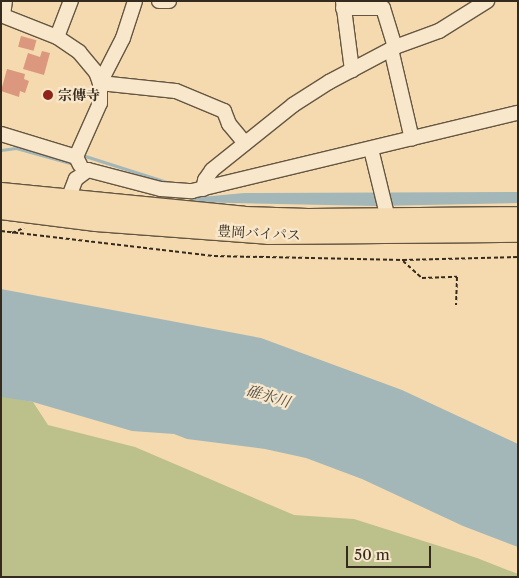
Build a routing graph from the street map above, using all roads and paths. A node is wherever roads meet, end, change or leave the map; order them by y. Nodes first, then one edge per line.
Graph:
1 (71, 1) edge
2 (134, 1) edge
3 (159, 1) edge
4 (168, 1) edge
5 (486, 1) edge
6 (343, 5) edge
7 (3, 10) edge
8 (57, 37) junction
9 (393, 48) junction
10 (352, 70) junction
11 (100, 83) junction
12 (518, 113) edge
13 (1, 134) edge
14 (412, 139) junction
15 (245, 143) junction
16 (372, 149) junction
17 (76, 157) junction
18 (84, 172) junction
19 (203, 189) junction
20 (1, 193) edge
21 (1, 209) edge
22 (387, 214) junction
23 (60, 215) junction
24 (518, 217) edge
25 (1, 231) edge
26 (518, 232) edge
27 (518, 257) edge
28 (403, 260) junction
29 (456, 305) dead end

1 - 8 street
2 - 11 street
3 - 4 street
5 - 9 street
6 - 9 street
6 - 10 street
7 - 8 street
8 - 11 street
9 - 10 street
9 - 14 street
10 - 15 street
11 - 15 street
11 - 17 street
12 - 14 street
13 - 17 street
14 - 16 street
15 - 19 street
16 - 19 street
16 - 22 street
17 - 18 street
18 - 19 street
18 - 23 street
20 - 23 highway, 豊岡バイパス
21 - 23 highway, 豊岡バイパス
22 - 23 highway, 豊岡バイパス
22 - 24 highway, 豊岡バイパス
23 - 26 highway, 豊岡バイパス
25 - 28 path
27 - 28 path
28 - 29 path

